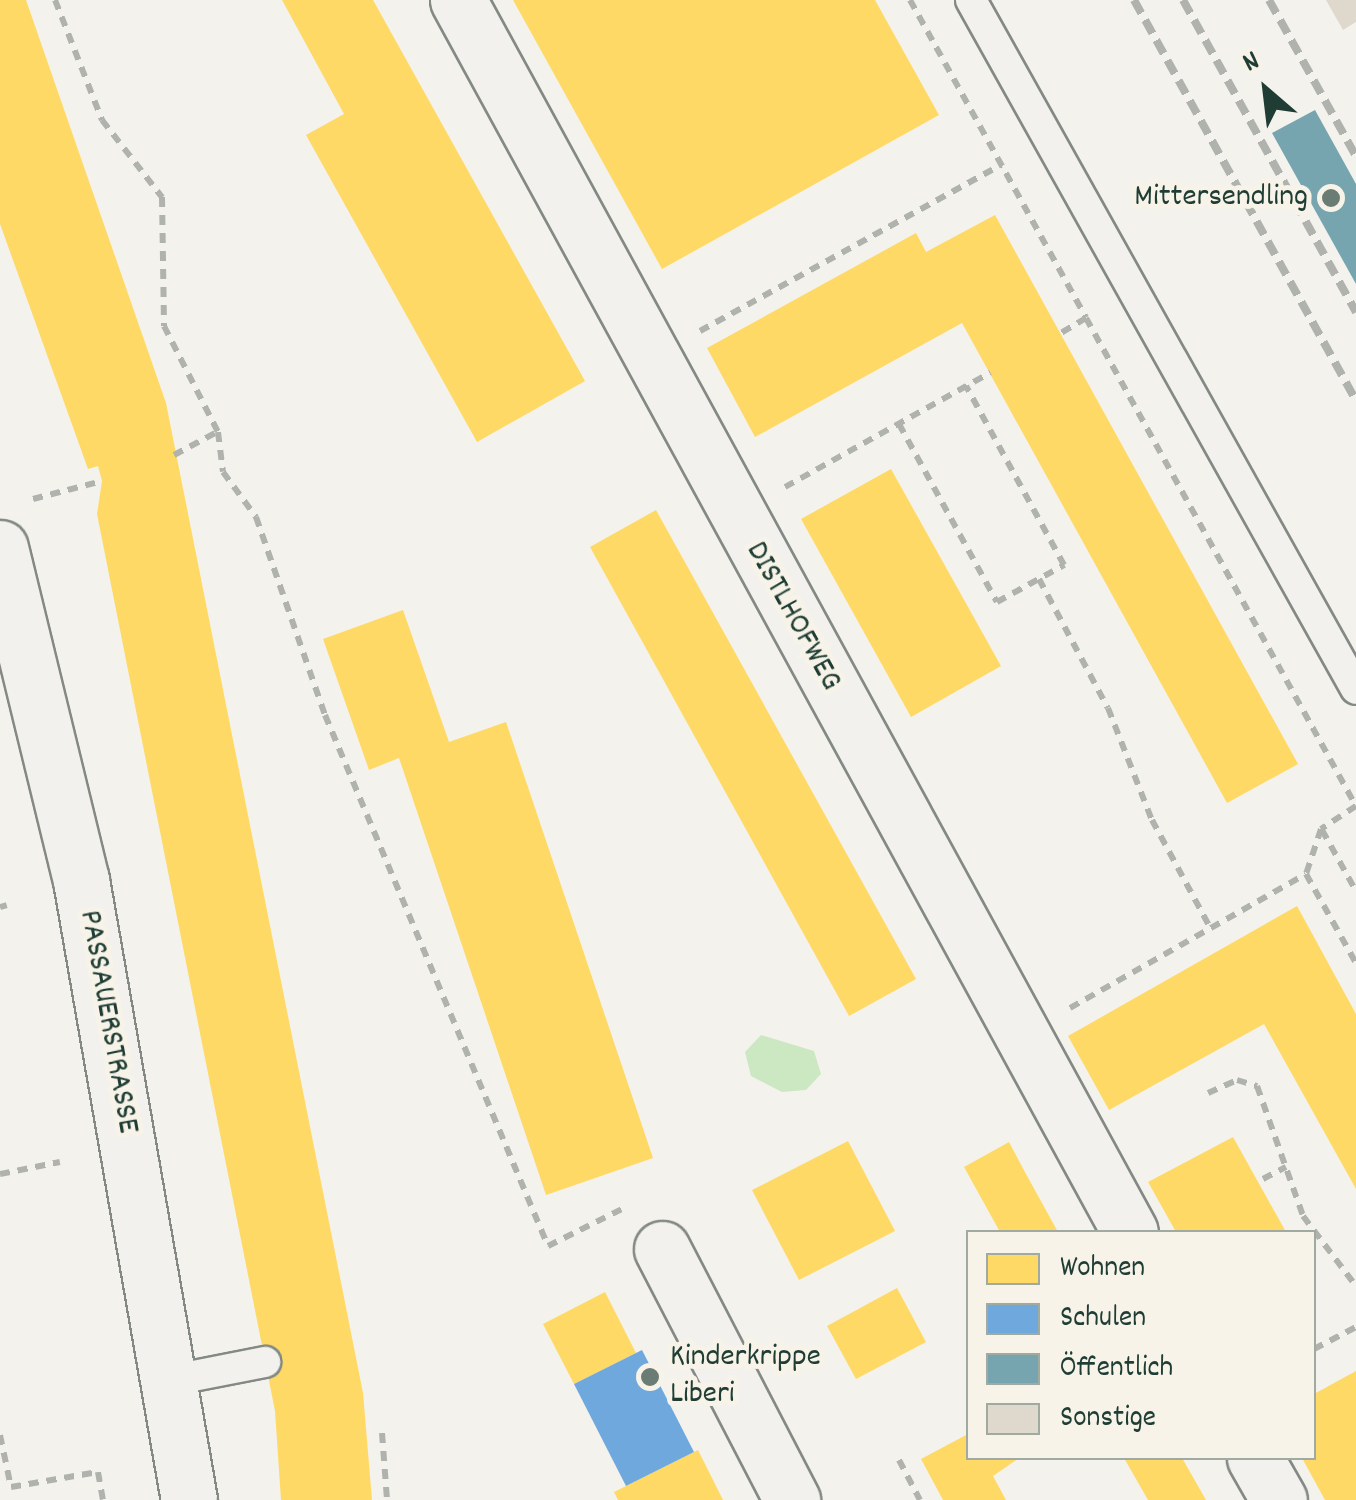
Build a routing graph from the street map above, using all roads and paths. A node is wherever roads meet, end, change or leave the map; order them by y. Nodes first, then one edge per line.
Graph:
1 (55, 0) edge
2 (458, 0) edge
3 (910, 0) edge
4 (971, 0) edge
5 (1001, 165) junction
6 (1086, 318) junction
7 (1061, 333) dead end
8 (652, 357) junction
9 (990, 374) dead end
10 (966, 386) junction
11 (899, 424) junction
12 (218, 432) junction
13 (174, 455) dead end
14 (102, 481) dead end
15 (33, 499) dead end
16 (736, 514) junction
17 (0, 548) edge
18 (1039, 579) junction
19 (1356, 689) edge
20 (1321, 829) junction
21 (1306, 874) junction
22 (1356, 891) edge
23 (1211, 929) junction
24 (1356, 964) edge
25 (1020, 1036) junction
26 (1208, 1092) dead end
27 (60, 1162) dead end
28 (1286, 1166) junction
29 (0, 1174) edge
30 (1263, 1180) dead end
31 (1129, 1230) edge
32 (1313, 1230) edge
33 (1316, 1234) edge
34 (662, 1249) joint
35 (1356, 1286) edge
36 (1356, 1327) edge
37 (1316, 1348) edge
38 (265, 1362) dead end
39 (172, 1380) junction
40 (382, 1432) dead end
41 (0, 1435) edge
42 (899, 1460) dead end
43 (1257, 1460) edge
44 (104, 1500) edge
45 (189, 1500) edge
46 (387, 1500) edge
47 (792, 1500) edge
48 (920, 1500) edge
49 (1279, 1500) edge

1 - 12 path
2 - 8 street, DISTLHOFWEG
3 - 5 path
4 - 19 lane
5 - 6 path
5 - 8 path
6 - 7 path
6 - 20 path
8 - 16 street, DISTLHOFWEG
9 - 10 path
10 - 11 path
10 - 18 path
11 - 16 path
11 - 18 path
12 - 13 path
12 - 34 path
14 - 15 path
16 - 25 street, DISTLHOFWEG
17 - 39 street, PASSAUERSTRASSE
18 - 23 path
20 - 21 path
20 - 22 path
21 - 23 path
21 - 24 path
23 - 25 path
25 - 31 street, DISTLHOFWEG
26 - 28 path
27 - 29 path
28 - 30 path
28 - 32 path
33 - 35 path
34 - 47 street
36 - 37 path
38 - 39 lane
39 - 45 street, PASSAUERSTRASSE
40 - 46 path
41 - 44 path
42 - 48 path
43 - 49 street

